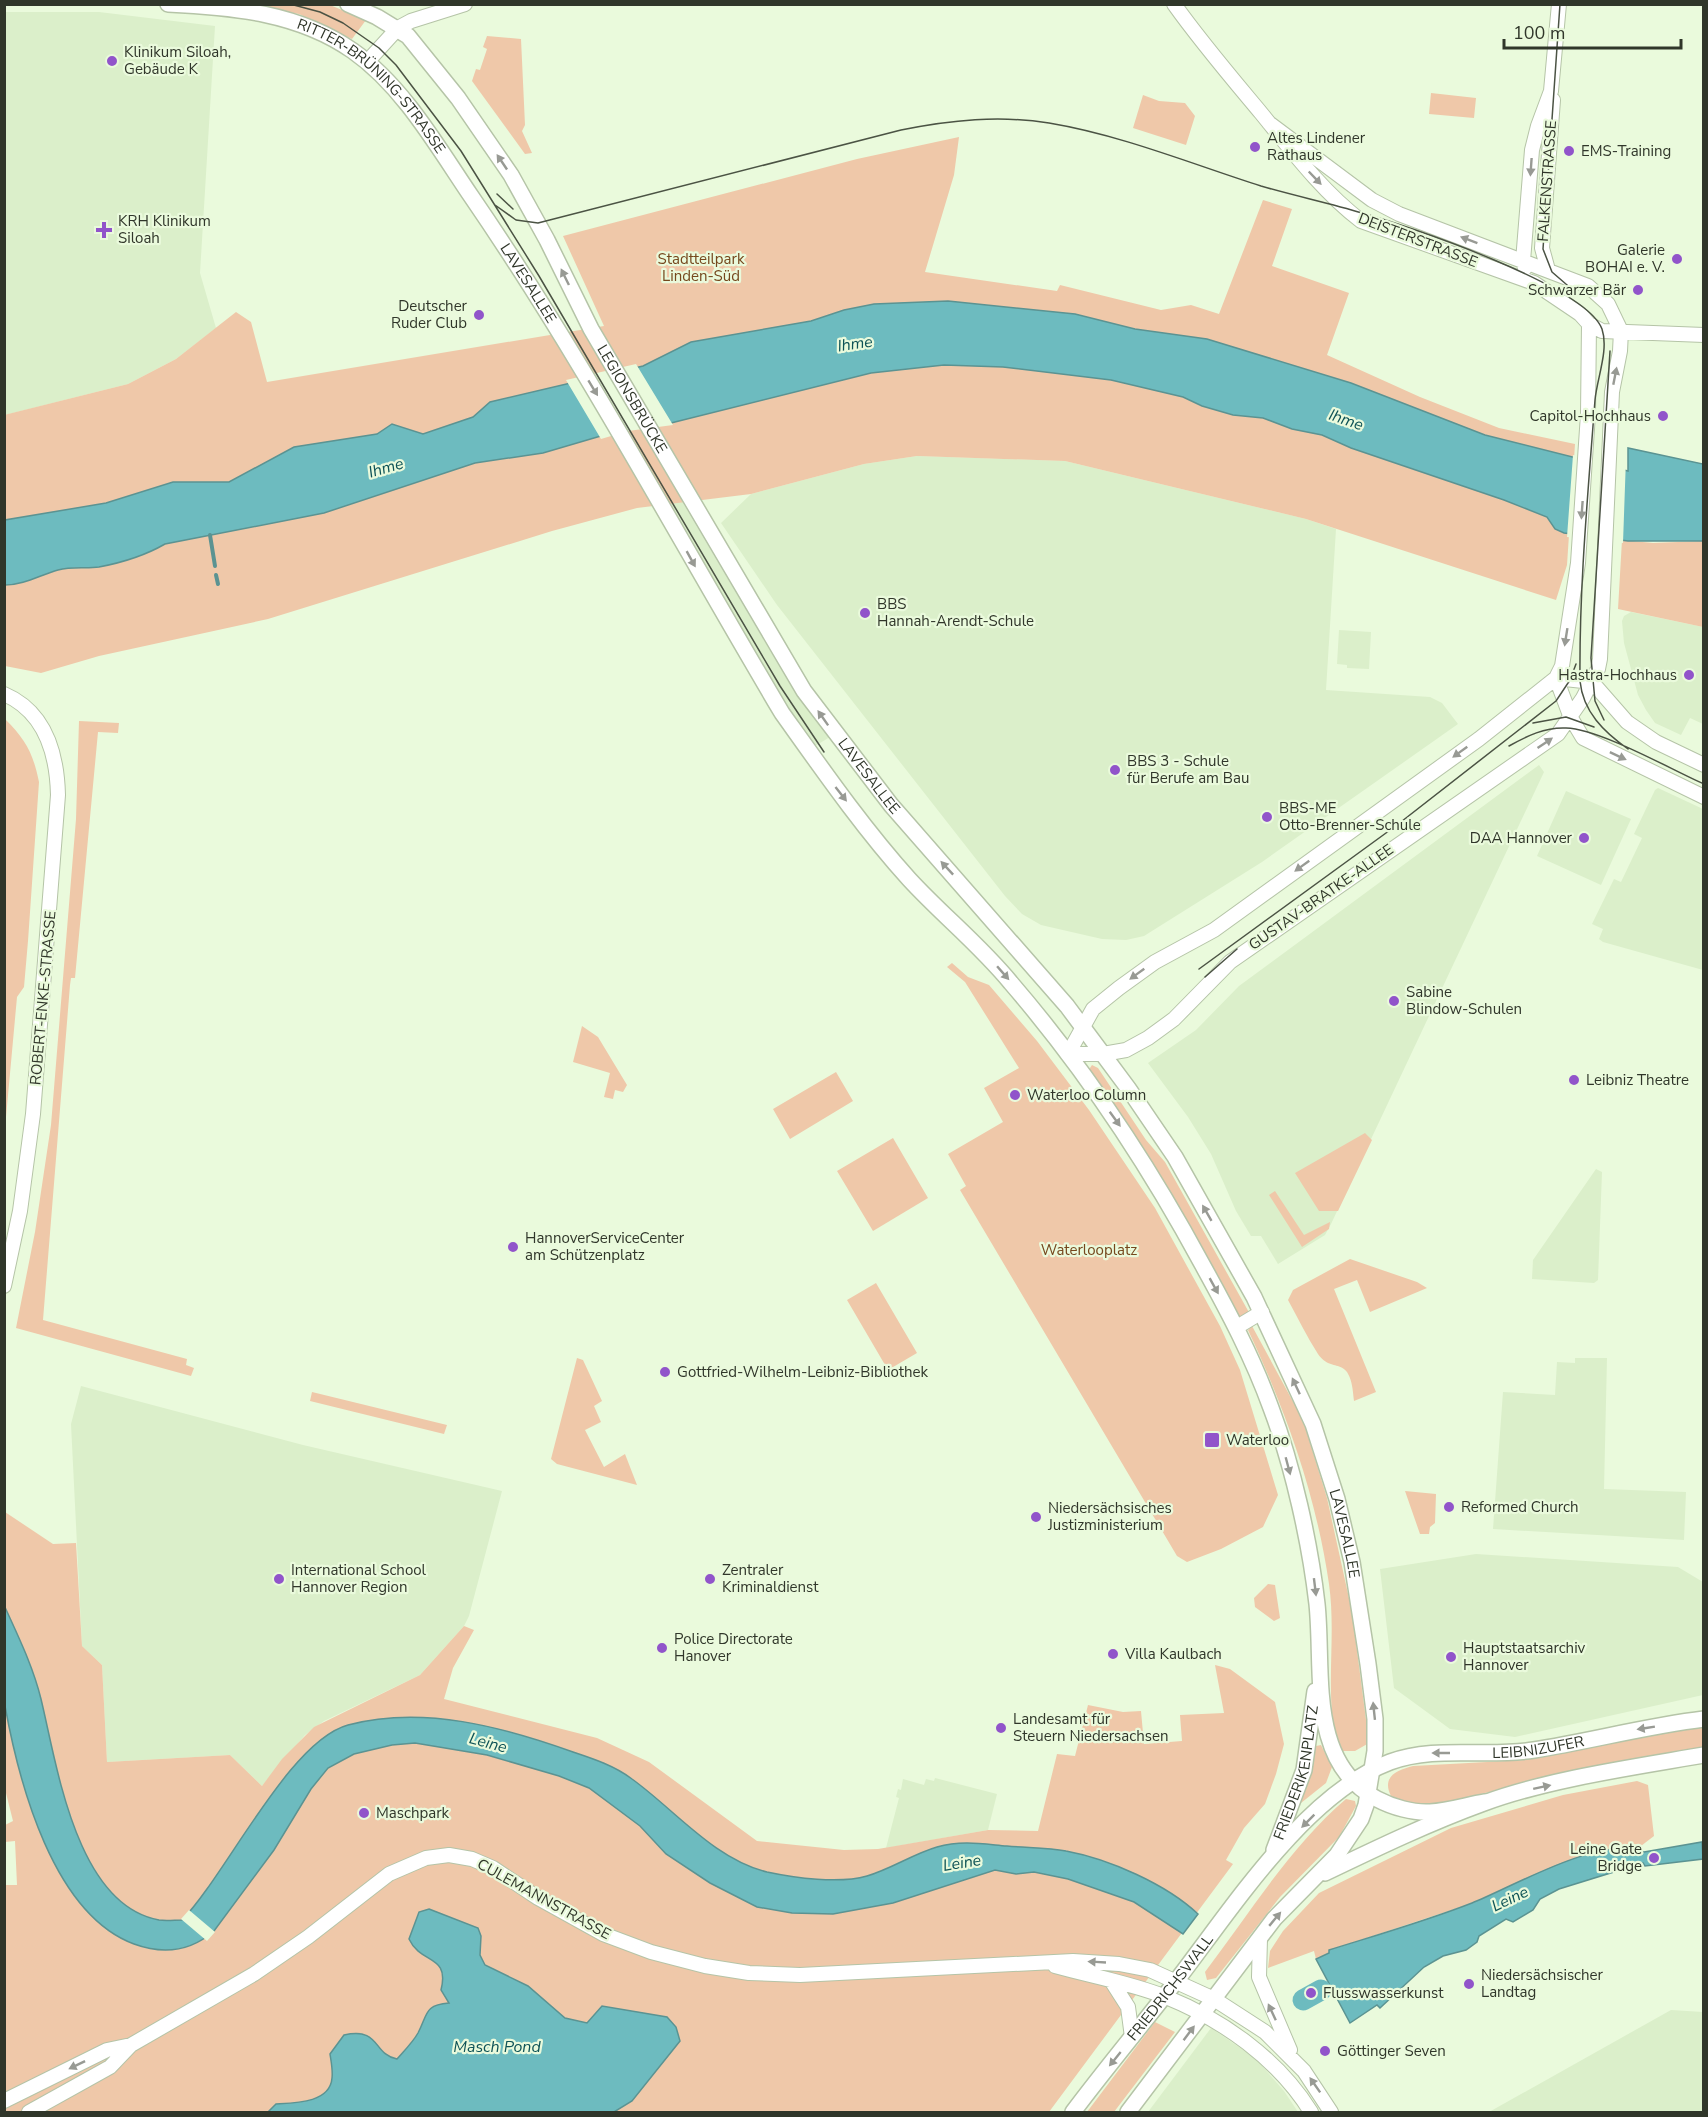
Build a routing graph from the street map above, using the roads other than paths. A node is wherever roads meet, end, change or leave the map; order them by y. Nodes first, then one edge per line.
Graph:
1 (168, 4) edge
2 (348, 4) edge
3 (465, 4) edge
4 (1174, 4) edge
5 (1559, 4) edge
6 (398, 28) junction
7 (367, 62) junction
8 (1551, 91) junction
9 (1269, 123) junction
10 (494, 229) joint
11 (1523, 261) junction
12 (1545, 269) junction
13 (1534, 283) junction
14 (1589, 324) junction
15 (591, 329) joint
16 (1621, 331) junction
17 (1704, 334) edge
18 (563, 338) joint
19 (674, 469) joint
20 (645, 477) joint
21 (1556, 678) junction
22 (1592, 682) junction
23 (4, 694) edge
24 (1571, 718) junction
25 (1704, 765) edge
26 (1704, 797) edge
27 (1082, 1027) junction
28 (1068, 1054) junction
29 (1103, 1054) junction
30 (4, 1286) edge
31 (1262, 1312) junction
32 (1237, 1327) junction
33 (1319, 1658) junction
34 (1704, 1719) edge
35 (1704, 1755) edge
36 (1374, 1769) junction
37 (1352, 1782) junction
38 (1369, 1795) junction
39 (1485, 1802) junction
40 (1268, 1863) junction
41 (1315, 1878) junction
42 (1260, 1938) junction
43 (1044, 1963) junction
44 (1177, 1981) junction
45 (1112, 1982) junction
46 (1164, 1996) junction
47 (1214, 1999) junction
48 (1203, 2014) junction
49 (1132, 2037) junction
50 (131, 2044) junction
51 (1294, 2060) junction
52 (4, 2101) edge
53 (29, 2112) edge
54 (1073, 2112) edge
55 (1128, 2112) edge
56 (1311, 2112) edge
57 (1331, 2112) edge

1 - 7 main road, RITTER-BRÜNING-STRASSE
2 - 6 main road
3 - 6 street
4 - 9 street, DEISTERSTRASSE
5 - 8 street, FALKENSTRASSE
6 - 7 street
15 -> 6 main road, LAVESALLEE
7 - 10 main road, RITTER-BRÜNING-STRASSE
8 -> 11 street, FALKENSTRASSE
8 - 12 street, FALKENSTRASSE
11 -> 9 street, DEISTERSTRASSE
9 -> 13 street, DEISTERSTRASSE
10 - 18 main road, LAVESALLEE
11 - 12 street, DEISTERSTRASSE
11 - 13 street
12 - 16 street
13 - 14 street
14 - 16 street
14 -> 21 street
15 - 19 main road, LEGIONSBRÜCKE
16 - 17 street
22 -> 16 street, GUSTAV-BRATKE-ALLEE
18 -> 20 main road, LEGIONSBRÜCKE
27 -> 19 main road, LAVESALLEE
20 -> 28 main road, LAVESALLEE
21 - 22 street
21 - 24 street
21 -> 27 street
22 - 24 street, GUSTAV-BRATKE-ALLEE
22 - 25 street
23 - 30 street, ROBERT-ENKE-STRASSE
24 -> 26 street
29 -> 24 street, GUSTAV-BRATKE-ALLEE
27 - 28 street
27 - 29 main road, LAVESALLEE
28 - 29 street
28 -> 32 main road, LAVESALLEE
31 -> 29 main road, LAVESALLEE
31 - 32 street
36 -> 31 main road, LAVESALLEE
32 -> 33 main road, LAVESALLEE
33 - 37 main road, FRIEDERIKENPLATZ
33 - 40 main road, FRIEDERIKENPLATZ
34 -> 36 main road, LEIBNIZUFER
39 -> 35 main road
36 - 37 main road, FRIEDERIKENPLATZ
36 - 38 main road
37 - 38 main road, FRIEDERIKENPLATZ
37 -> 40 main road, FRIEDERIKENPLATZ
38 - 39 main road, FRIEDERIKENPLATZ
38 - 41 main road
39 - 41 main road
40 - 44 main road, FRIEDRICHSWALL
42 -> 41 main road
42 - 47 main road
51 -> 42 street
44 -> 43 street, CULEMANNSTRASSE
43 - 45 street, CULEMANNSTRASSE
43 - 50 street, CULEMANNSTRASSE
44 - 46 main road, FRIEDRICHSWALL
44 - 47 street, CULEMANNSTRASSE
45 - 46 street, CULEMANNSTRASSE
45 - 49 street
46 - 48 street, CULEMANNSTRASSE
46 - 49 main road, FRIEDRICHSWALL
47 - 48 main road
47 - 51 street, CULEMANNSTRASSE
55 -> 48 main road
48 - 56 street, CULEMANNSTRASSE
49 -> 54 main road, FRIEDRICHSWALL
50 -> 52 street, CULEMANNSTRASSE
50 - 53 street, CULEMANNSTRASSE
57 -> 51 street

